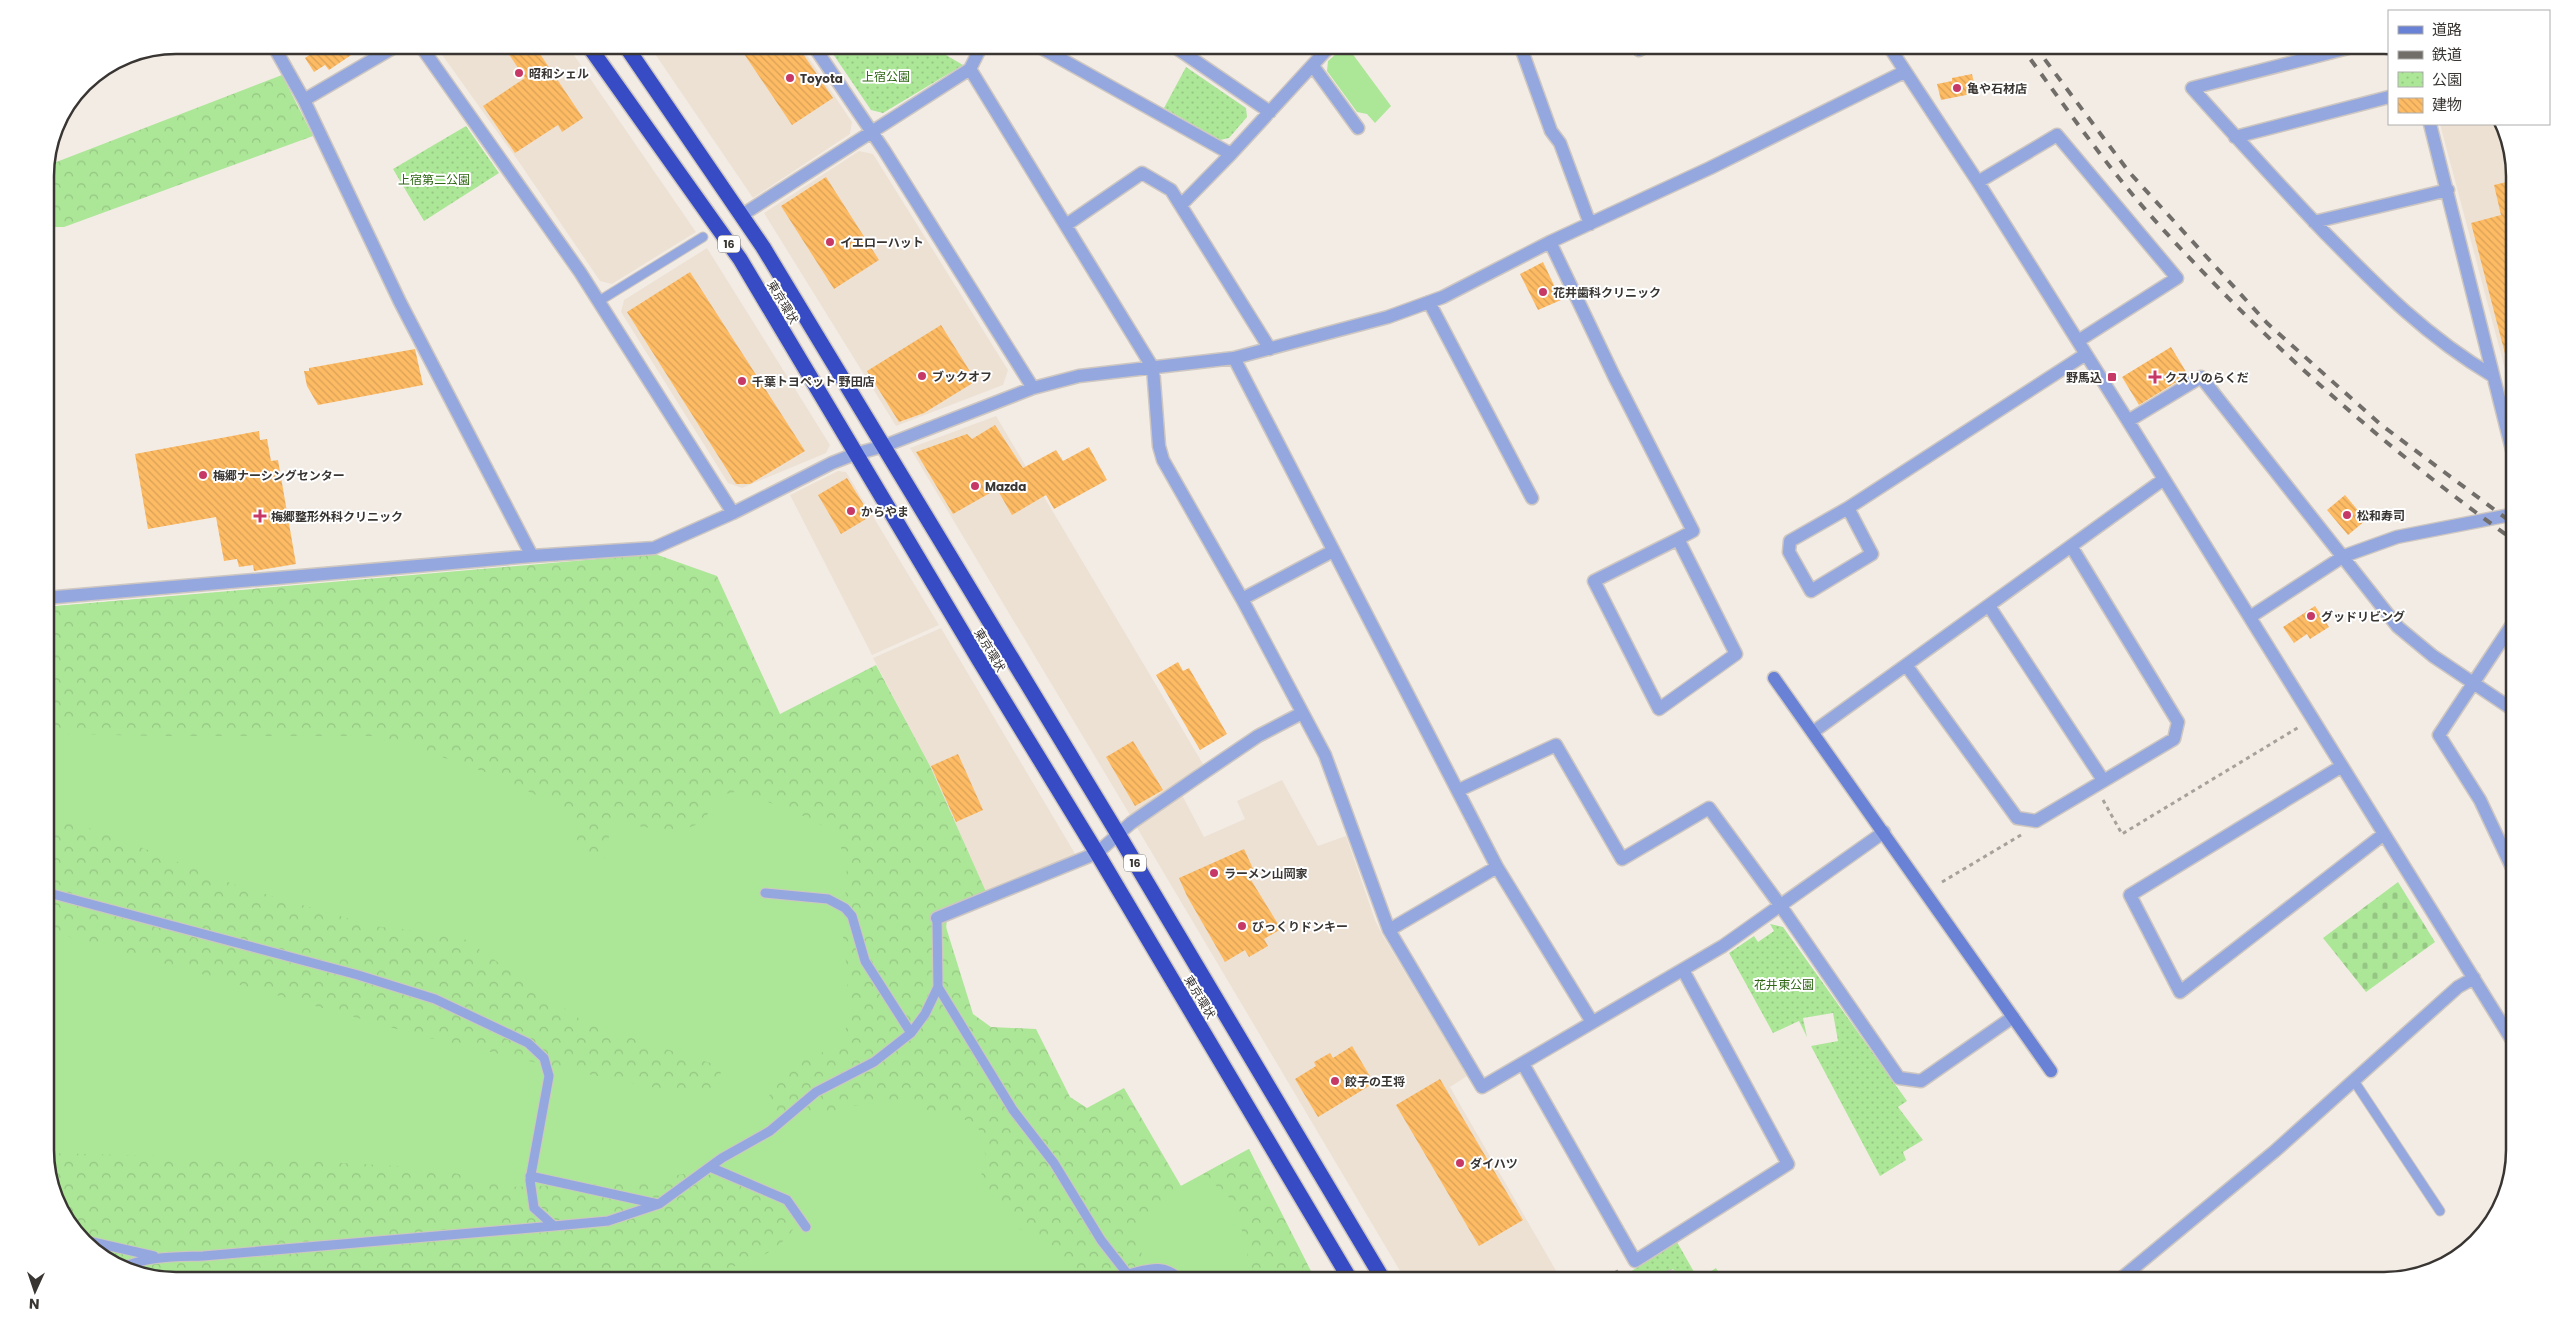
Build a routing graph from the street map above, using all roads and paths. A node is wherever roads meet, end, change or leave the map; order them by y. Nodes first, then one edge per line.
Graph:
1 (278, 54) edge
2 (383, 54) edge
3 (426, 54) edge
4 (594, 54) edge
5 (631, 54) edge
6 (819, 54) edge
7 (978, 54) edge
8 (1052, 54) edge
9 (1185, 54) edge
10 (1323, 54) edge
11 (1523, 54) edge
12 (1893, 54) edge
13 (2325, 54) edge
14 (1313, 66) junction
15 (970, 70) junction
16 (1904, 72) junction
17 (2388, 97) edge
18 (304, 100) junction
19 (1270, 112) junction
20 (2430, 125) edge
21 (1358, 128) dead end
22 (871, 131) junction
23 (2235, 136) junction
24 (1231, 154) junction
25 (1978, 182) junction
26 (2448, 190) junction
27 (1181, 205) junction
28 (742, 215) junction
29 (2314, 222) junction
30 (1590, 224) junction
31 (1066, 225) junction
32 (703, 237) dead end
33 (1550, 242) junction
34 (599, 301) junction
35 (1429, 302) junction
36 (2078, 341) junction
37 (1270, 349) junction
38 (2086, 354) junction
39 (1234, 358) junction
40 (1153, 368) junction
41 (2493, 376) junction
42 (1032, 388) junction
43 (2128, 420) junction
44 (2506, 427) edge
45 (884, 446) junction
46 (855, 454) junction
47 (2164, 479) junction
48 (1532, 498) dead end
49 (1848, 508) junction
50 (733, 513) junction
51 (2506, 516) edge
52 (1678, 539) junction
53 (2071, 546) junction
54 (1333, 551) junction
55 (532, 556) junction
56 (2344, 556) junction
57 (54, 597) edge
58 (1242, 599) junction
59 (1989, 606) junction
60 (2250, 617) junction
61 (2506, 634) edge
62 (1906, 665) junction
63 (1774, 678) dead end
64 (2473, 684) junction
65 (2506, 705) edge
66 (1302, 713) junction
67 (2312, 718) junction
68 (1813, 732) junction
69 (2342, 766) junction
70 (2098, 783) junction
71 (1459, 790) junction
72 (2036, 821) junction
73 (1884, 832) junction
74 (1118, 834) junction
75 (2384, 834) junction
76 (1097, 853) junction
77 (2506, 855) edge
78 (1497, 867) junction
79 (1942, 882) dead end
80 (765, 893) dead end
81 (54, 894) edge
82 (1780, 905) junction
83 (937, 918) joint
84 (1389, 930) junction
85 (1683, 970) junction
86 (2474, 978) junction
87 (938, 987) junction
88 (2013, 1017) junction
89 (1592, 1022) junction
90 (2506, 1030) edge
91 (911, 1033) junction
92 (1523, 1064) junction
93 (2051, 1071) dead end
94 (2354, 1081) junction
95 (710, 1167) junction
96 (530, 1176) junction
97 (659, 1204) junction
98 (2440, 1211) dead end
99 (554, 1226) junction
100 (806, 1227) dead end
101 (97, 1243) edge
102 (161, 1257) junction
103 (1635, 1261) junction
104 (131, 1264) edge
105 (1126, 1272) edge
106 (1146, 1272) edge
107 (1174, 1272) edge
108 (1346, 1272) edge
109 (1379, 1272) edge
110 (1616, 1272) edge
111 (2129, 1272) edge

1 - 18 street
2 - 18 street
3 - 34 street
4 - 46 highway, 東京環状 / 16
5 - 28 highway, 東京環状 / 16
6 - 22 street
7 - 15 street
8 - 24 street
9 - 19 street
10 - 14 street
11 - 30 street
12 - 16 street
13 - 23 street
14 - 19 street
14 - 21 street
15 - 22 street
15 - 31 street
16 - 25 street
16 - 30 street
17 - 23 street
18 - 55 street
19 - 24 street
20 - 26 street
22 - 28 street
22 - 42 street
23 - 29 street
24 - 27 street
25 - 36 street
25 - 36 street
26 - 29 street
26 - 41 street
27 - 31 street
27 - 37 street
28 - 45 highway, 東京環状 / 16
29 - 41 street
30 - 33 street
31 - 40 street
32 - 34 lane
33 - 35 street
33 - 52 street
34 - 50 street
35 - 37 street
35 - 48 street
36 - 38 street
37 - 39 street
38 - 43 street
38 - 49 street
39 - 40 street
39 - 54 street
40 - 42 street
40 - 58 street
41 - 44 street
42 - 45 street
43 - 47 street
43 - 56 street
45 - 46 street
45 - 74 highway, 東京環状 / 16
46 - 50 street
46 - 76 highway, 東京環状 / 16
47 - 53 street
47 - 60 street
49 - 49 street
50 - 55 street
51 - 56 street
52 - 52 street
53 - 59 street
53 - 70 street
54 - 58 street
54 - 71 street
55 - 57 street
56 - 60 street
56 - 64 street
58 - 66 street
59 - 62 street
59 - 70 street
60 - 67 street
61 - 64 street
62 - 68 street
62 - 72 street
63 - 68 street
64 - 65 street
64 - 77 street
66 - 74 street
66 - 84 street
67 - 69 street
67 - 70 path
68 - 73 street
69 - 75 street
69 - 75 street
70 - 72 street
71 - 78 street
71 - 82 street
72 - 79 path
73 - 82 street
73 - 88 street
74 - 76 street
74 - 109 highway, 東京環状 / 16
75 - 86 street
76 - 83 street
76 - 108 highway, 東京環状 / 16
78 - 84 street
78 - 89 street
80 - 91 lane
81 - 96 lane
82 - 85 street
82 - 88 street
83 - 87 lane
84 - 92 street
85 - 89 street
85 - 103 street
86 - 90 street
86 - 94 street
87 - 91 lane
87 - 105 lane
88 - 93 street
89 - 92 street
91 - 95 lane
92 - 103 street
94 - 98 lane
94 - 111 street
95 - 97 lane
95 - 100 lane
96 - 97 lane
96 - 99 lane
97 - 99 lane
99 - 102 lane
101 - 102 lane
102 - 104 lane
103 - 110 path
106 - 107 lane

